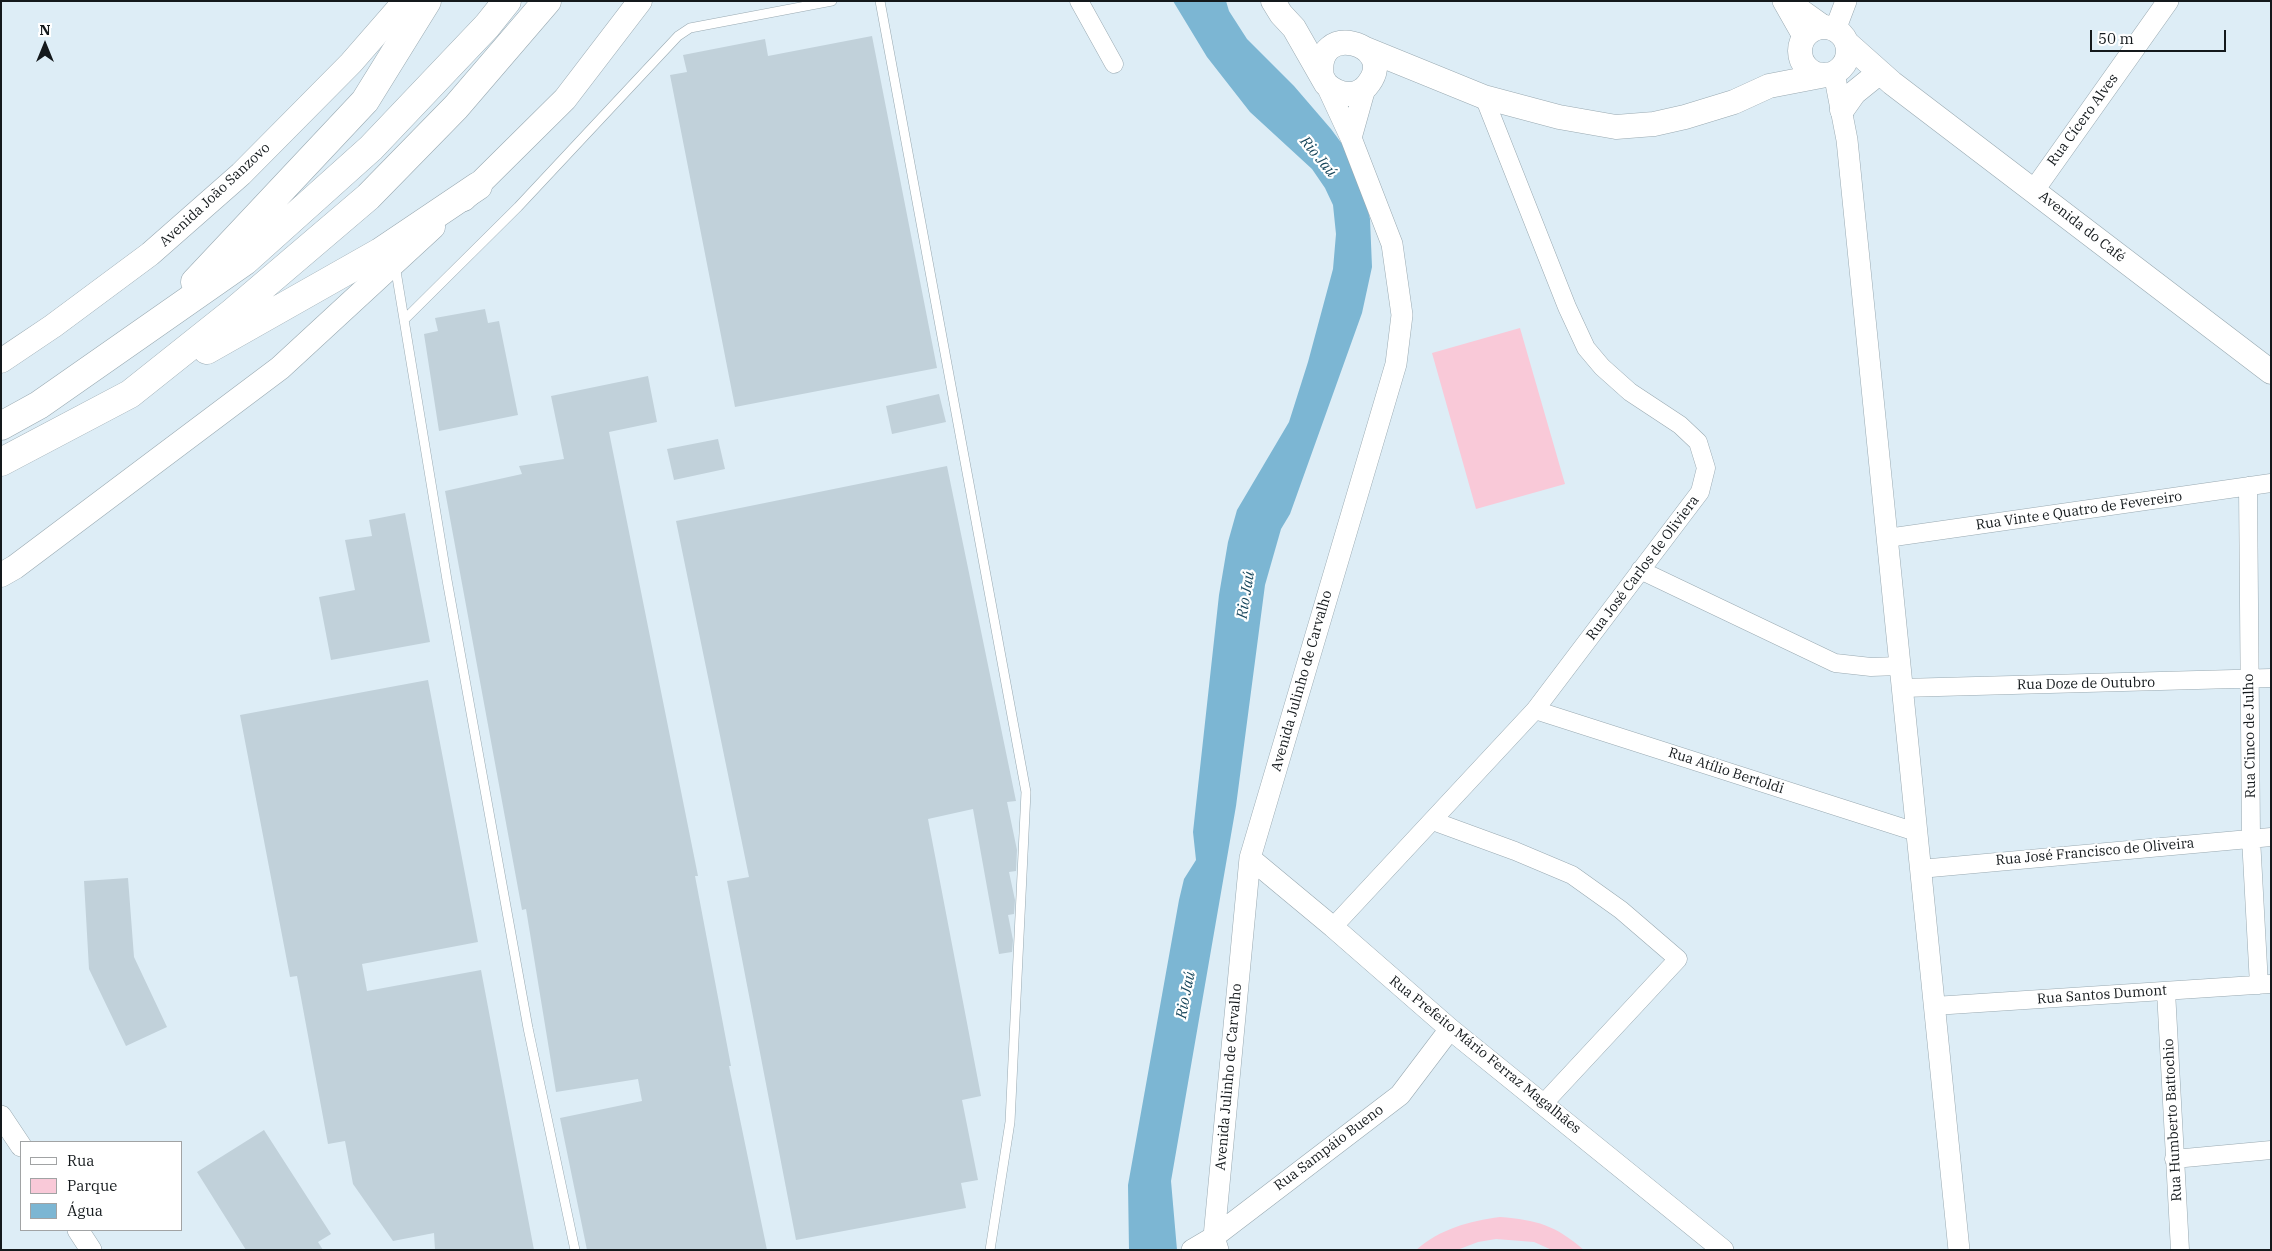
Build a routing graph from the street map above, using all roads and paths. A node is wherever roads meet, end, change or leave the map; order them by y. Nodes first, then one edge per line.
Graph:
1 (406, 1) edge
2 (427, 1) edge
3 (507, 1) edge
4 (547, 1) edge
5 (640, 1) edge
6 (832, 1) edge
7 (880, 1) edge
8 (1079, 1) edge
9 (1783, 1) edge
10 (1788, 1) edge
11 (1846, 1) edge
12 (2168, 1) edge
13 (1283, 14) edge
14 (1343, 42) junction
15 (1802, 47) junction
16 (1366, 49) junction
17 (1836, 52) junction
18 (1114, 64) dead end
19 (1427, 74) junction
20 (1884, 80) junction
21 (1324, 81) junction
22 (1368, 85) junction
23 (1769, 86) junction
24 (1484, 97) junction
25 (1842, 110) junction
26 (1351, 138) junction
27 (478, 186) junction
28 (2034, 190) junction
29 (394, 263) junction
30 (404, 320) junction
31 (154, 326) junction
32 (1, 360) edge
33 (2271, 372) edge
34 (130, 394) junction
35 (1, 426) edge
36 (1, 462) edge
37 (2271, 483) edge
38 (2248, 486) junction
39 (1887, 538) junction
40 (1640, 570) junction
41 (1, 575) edge
42 (1899, 666) junction
43 (2271, 678) edge
44 (2250, 679) junction
45 (1902, 688) junction
46 (1535, 710) junction
47 (1433, 821) junction
48 (1916, 832) junction
49 (2271, 837) edge
50 (2251, 838) junction
51 (1250, 858) junction
52 (1920, 869) junction
53 (1333, 927) junction
54 (2265, 984) edge
55 (2166, 991) junction
56 (1934, 1006) junction
57 (1450, 1029) junction
58 (1544, 1103) junction
59 (1, 1116) edge
60 (20, 1144) edge
61 (2271, 1150) edge
62 (2174, 1159) junction
63 (79, 1231) edge
64 (1216, 1243) edge
65 (91, 1250) edge
66 (575, 1250) edge
67 (990, 1250) edge
68 (1192, 1250) edge
69 (1723, 1250) edge
70 (1959, 1250) edge
71 (2180, 1250) edge

1 - 32 main road, Avenida João Sanzovo
2 - 31 highway
3 - 31 highway
4 - 34 highway
5 - 27 main road
6 - 30 lane
7 - 67 lane
8 - 18 street
9 - 15 street
10 - 17 street, Avenida do Café
11 - 17 street
12 - 28 street, Rua Cícero Alves
13 - 14 main road, Avenida Julinho de Carvalho
13 - 21 main road, Avenida Julinho de Carvalho
14 - 16 main road, Avenida Julinho de Carvalho
14 - 21 main road
15 - 17 main road
15 - 17 main road
15 - 23 main road
16 - 19 main road, Avenida Julinho de Carvalho
16 - 22 main road
17 - 20 main road, Avenida do Café
17 - 23 main road
17 - 25 street
19 - 22 main road
19 - 24 main road, Avenida Julinho de Carvalho
20 - 25 main road
20 - 28 main road, Avenida do Café
21 - 22 main road
21 - 26 street, Avenida Julinho de Carvalho
22 - 26 street
23 - 24 main road, Avenida Julinho de Carvalho
24 - 40 street, Rua José Carlos de Oliviera
25 - 39 street
26 - 51 street, Avenida Julinho de Carvalho
27 - 29 main road
27 - 34 highway
28 - 33 main road, Avenida do Café
29 - 30 lane
29 - 41 main road
30 - 66 lane
31 - 35 highway
34 - 36 highway
37 - 38 street, Rua Vinte e Quatro de Fevereiro
38 - 39 street, Rua Vinte e Quatro de Fevereiro
38 - 44 street, Rua Cinco de Julho
39 - 42 street
40 - 42 street
40 - 46 street, Rua José Carlos de Oliviera
42 - 45 street
43 - 44 street, Rua Doze de Outubro
44 - 45 street, Rua Doze de Outubro
44 - 50 street, Rua Cinco de Julho
45 - 48 street
46 - 47 street, Rua José Carlos de Oliviera
46 - 48 street, Rua Atílio Bertoldi
47 - 53 street, Rua José Carlos de Oliviera
47 - 58 street
48 - 52 street
49 - 50 street, Rua José Francisco de Oliveira
50 - 52 street, Rua José Francisco de Oliveira
50 - 54 street, Rua Cinco de Julho
51 - 53 street, Rua Prefeito Mário Ferraz Magalhães
51 - 64 street, Avenida Julinho de Carvalho
52 - 56 street
53 - 57 street, Rua Prefeito Mário Ferraz Magalhães
54 - 55 street, Rua Santos Dumont
55 - 56 street, Rua Santos Dumont
55 - 62 street, Rua Humberto Battochio
56 - 70 street
57 - 58 street, Rua Prefeito Mário Ferraz Magalhães
57 - 64 street, Rua Sampáio Bueno
58 - 69 street, Rua Prefeito Mário Ferraz Magalhães
59 - 60 street
61 - 62 street
62 - 71 street, Rua Humberto Battochio
63 - 65 street
64 - 68 street, Rua Sampáio Bueno

